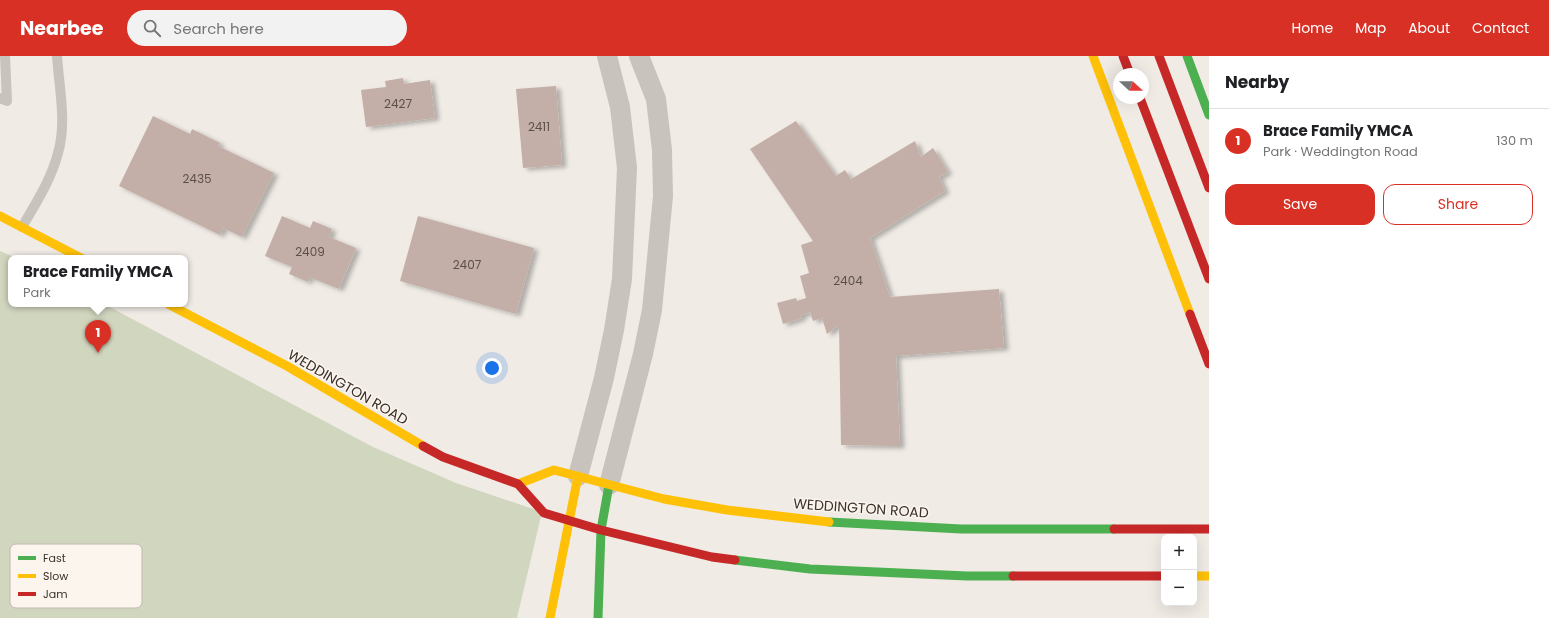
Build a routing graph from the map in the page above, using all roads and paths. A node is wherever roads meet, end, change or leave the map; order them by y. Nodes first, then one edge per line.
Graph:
1 (5, 56) edge
2 (57, 56) edge
3 (607, 56) edge
4 (639, 56) edge
5 (1093, 56) edge
6 (1123, 56) edge
7 (1159, 56) edge
8 (1187, 56) edge
9 (1128, 68) edge
10 (2, 101) edge
11 (1142, 104) edge
12 (1209, 115) edge
13 (1209, 188) edge
14 (0, 216) edge
15 (22, 227) junction
16 (75, 255) edge
17 (1209, 279) edge
18 (174, 307) edge
19 (1209, 364) edge
20 (578, 476) junction
21 (518, 484) junction
22 (609, 485) junction
23 (569, 519) junction
24 (1209, 529) edge
25 (602, 530) junction
26 (1161, 576) edge
27 (1197, 576) edge
28 (1209, 576) edge
29 (550, 618) edge
30 (598, 618) edge

1 - 10 lane
2 - 15 lane
3 - 20 street
4 - 22 street
5 - 19 main road
6 - 9 main road
7 - 13 main road
8 - 12 main road
11 - 17 main road
14 - 15 main road
15 - 16 main road
18 - 21 main road, WEDDINGTON ROAD
20 - 21 main road, WEDDINGTON ROAD
20 - 22 main road, WEDDINGTON ROAD
20 - 23 main road
21 - 23 main road, WEDDINGTON ROAD
22 - 24 main road, WEDDINGTON ROAD
22 - 25 main road
23 - 25 main road, WEDDINGTON ROAD
23 - 29 main road
25 - 26 main road, WEDDINGTON ROAD
25 - 30 main road
27 - 28 main road

